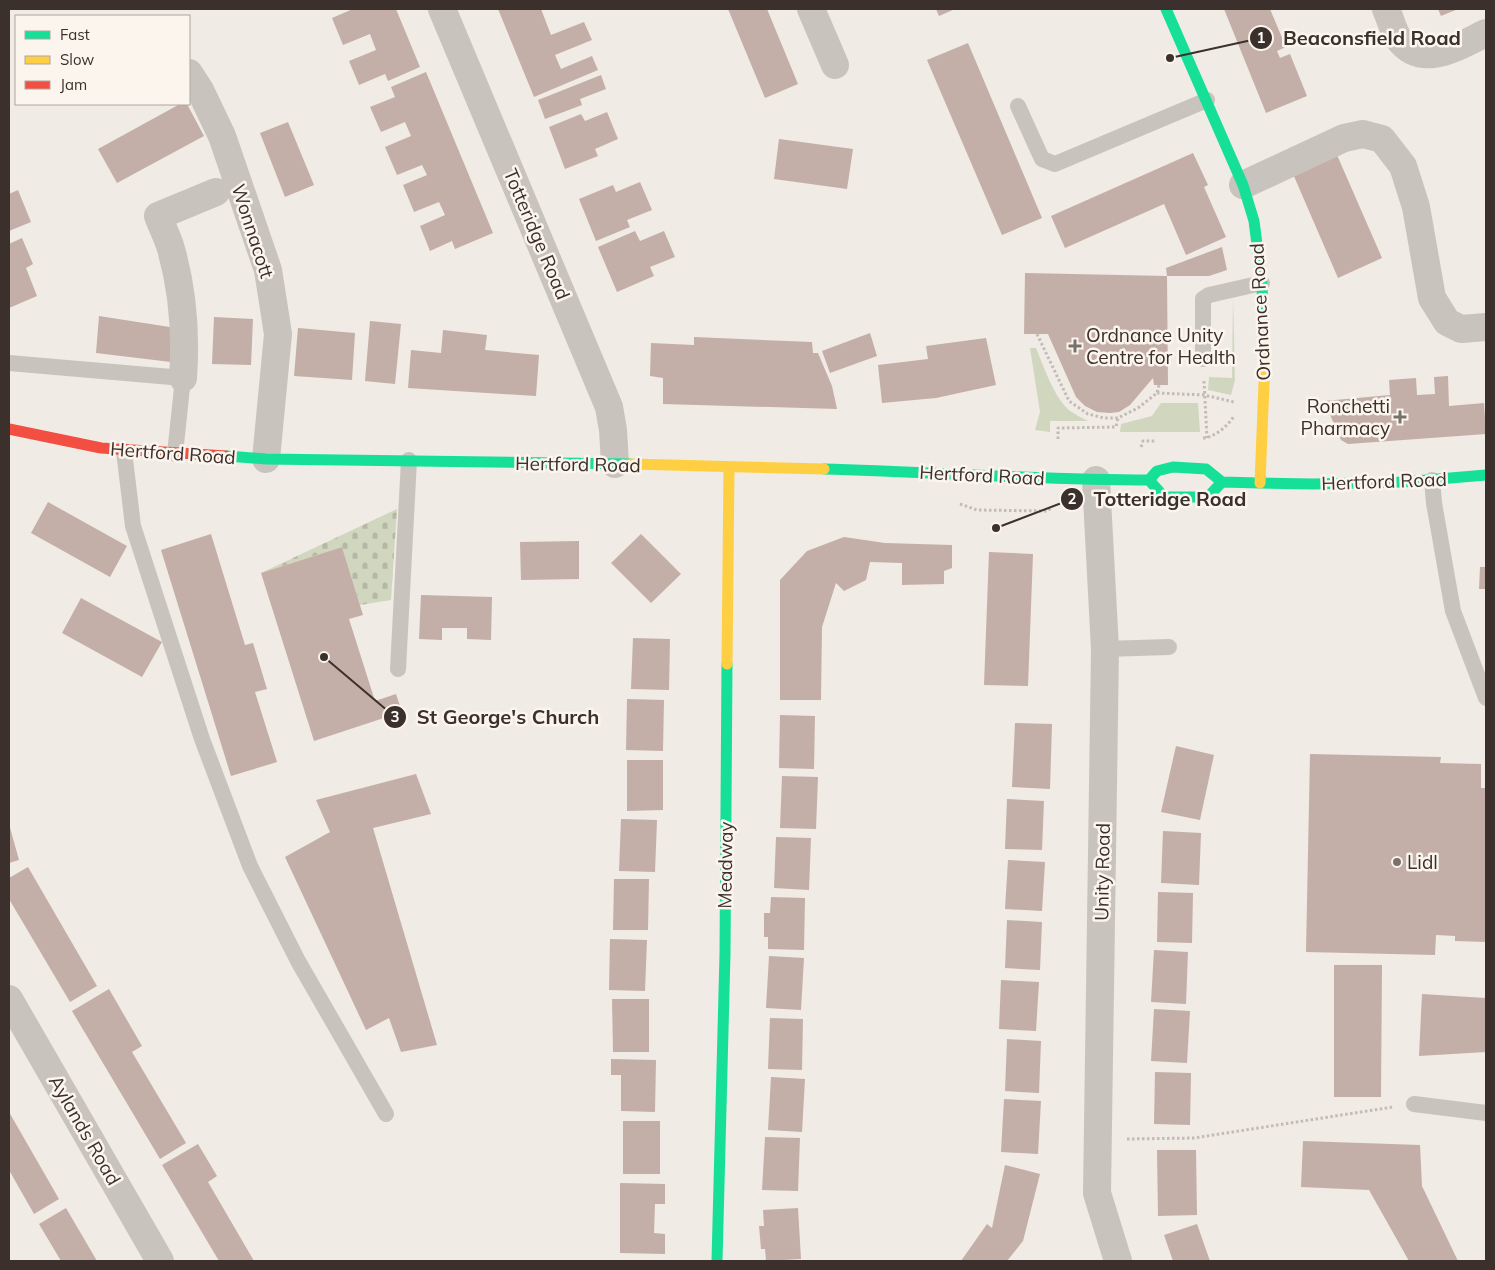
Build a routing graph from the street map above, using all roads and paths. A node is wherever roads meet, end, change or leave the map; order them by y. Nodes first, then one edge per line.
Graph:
1 (442, 9) edge
2 (811, 9) edge
3 (1166, 9) edge
4 (1386, 9) edge
5 (1486, 33) edge
6 (835, 65) dead end
7 (190, 75) edge
8 (1207, 100) junction
9 (1018, 106) dead end
10 (1243, 185) junction
11 (216, 192) dead end
12 (1262, 283) junction
13 (1486, 327) edge
14 (1037, 334) dead end
15 (1203, 359) joint
16 (9, 363) edge
17 (183, 378) junction
18 (1158, 385) dead end
19 (1157, 393) junction
20 (1204, 394) junction
21 (1237, 403) dead end
22 (1118, 418) junction
23 (9, 429) edge
24 (1207, 438) dead end
25 (1058, 439) dead end
26 (124, 450) junction
27 (175, 454) junction
28 (266, 459) junction
29 (409, 460) junction
30 (615, 464) junction
31 (729, 468) junction
32 (1486, 475) edge
33 (1096, 480) junction
34 (1149, 480) junction
35 (1432, 480) junction
36 (1222, 482) junction
37 (1260, 483) junction
38 (951, 501) dead end
39 (1039, 511) dead end
40 (1169, 647) dead end
41 (1106, 648) junction
42 (398, 668) dead end
43 (1486, 698) edge
44 (9, 999) edge
45 (1414, 1104) joint
46 (1486, 1113) edge
47 (386, 1114) dead end
48 (1098, 1140) junction
49 (160, 1261) edge
50 (718, 1261) edge
51 (1118, 1261) edge

1 - 30 street, Totteridge Road
2 - 6 street
3 - 8 main road, Ordnance Road
4 - 5 street
7 - 28 street, Wonnacott
8 - 9 lane
8 - 10 main road, Ordnance Road
10 - 12 main road, Ordnance Road
10 - 13 street
11 - 17 street
12 - 15 lane
12 - 37 main road, Ordnance Road
14 - 22 path
15 - 20 path
16 - 17 lane
17 - 27 lane
18 - 19 path
19 - 20 path
19 - 22 path
20 - 21 path
20 - 24 path
22 - 25 path
23 - 26 main road, Hertford Road
26 - 27 main road, Hertford Road
26 - 47 lane
27 - 28 main road, Hertford Road
28 - 29 main road, Hertford Road
29 - 30 main road, Hertford Road
29 - 42 lane
30 - 31 main road, Hertford Road
31 - 33 main road, Hertford Road
31 - 50 main road, Meadway
32 - 35 main road, Hertford Road
33 - 34 main road, Hertford Road
33 - 41 street, Unity Road
34 - 36 main road, Hertford Road
34 - 36 main road
35 - 37 main road, Hertford Road
35 - 43 lane
36 - 37 main road, Hertford Road
38 - 39 path, Hertford Road
40 - 41 lane
41 - 48 street, Unity Road
44 - 49 street, Aylands Road
45 - 46 lane
45 - 48 path
48 - 51 street, Unity Road

